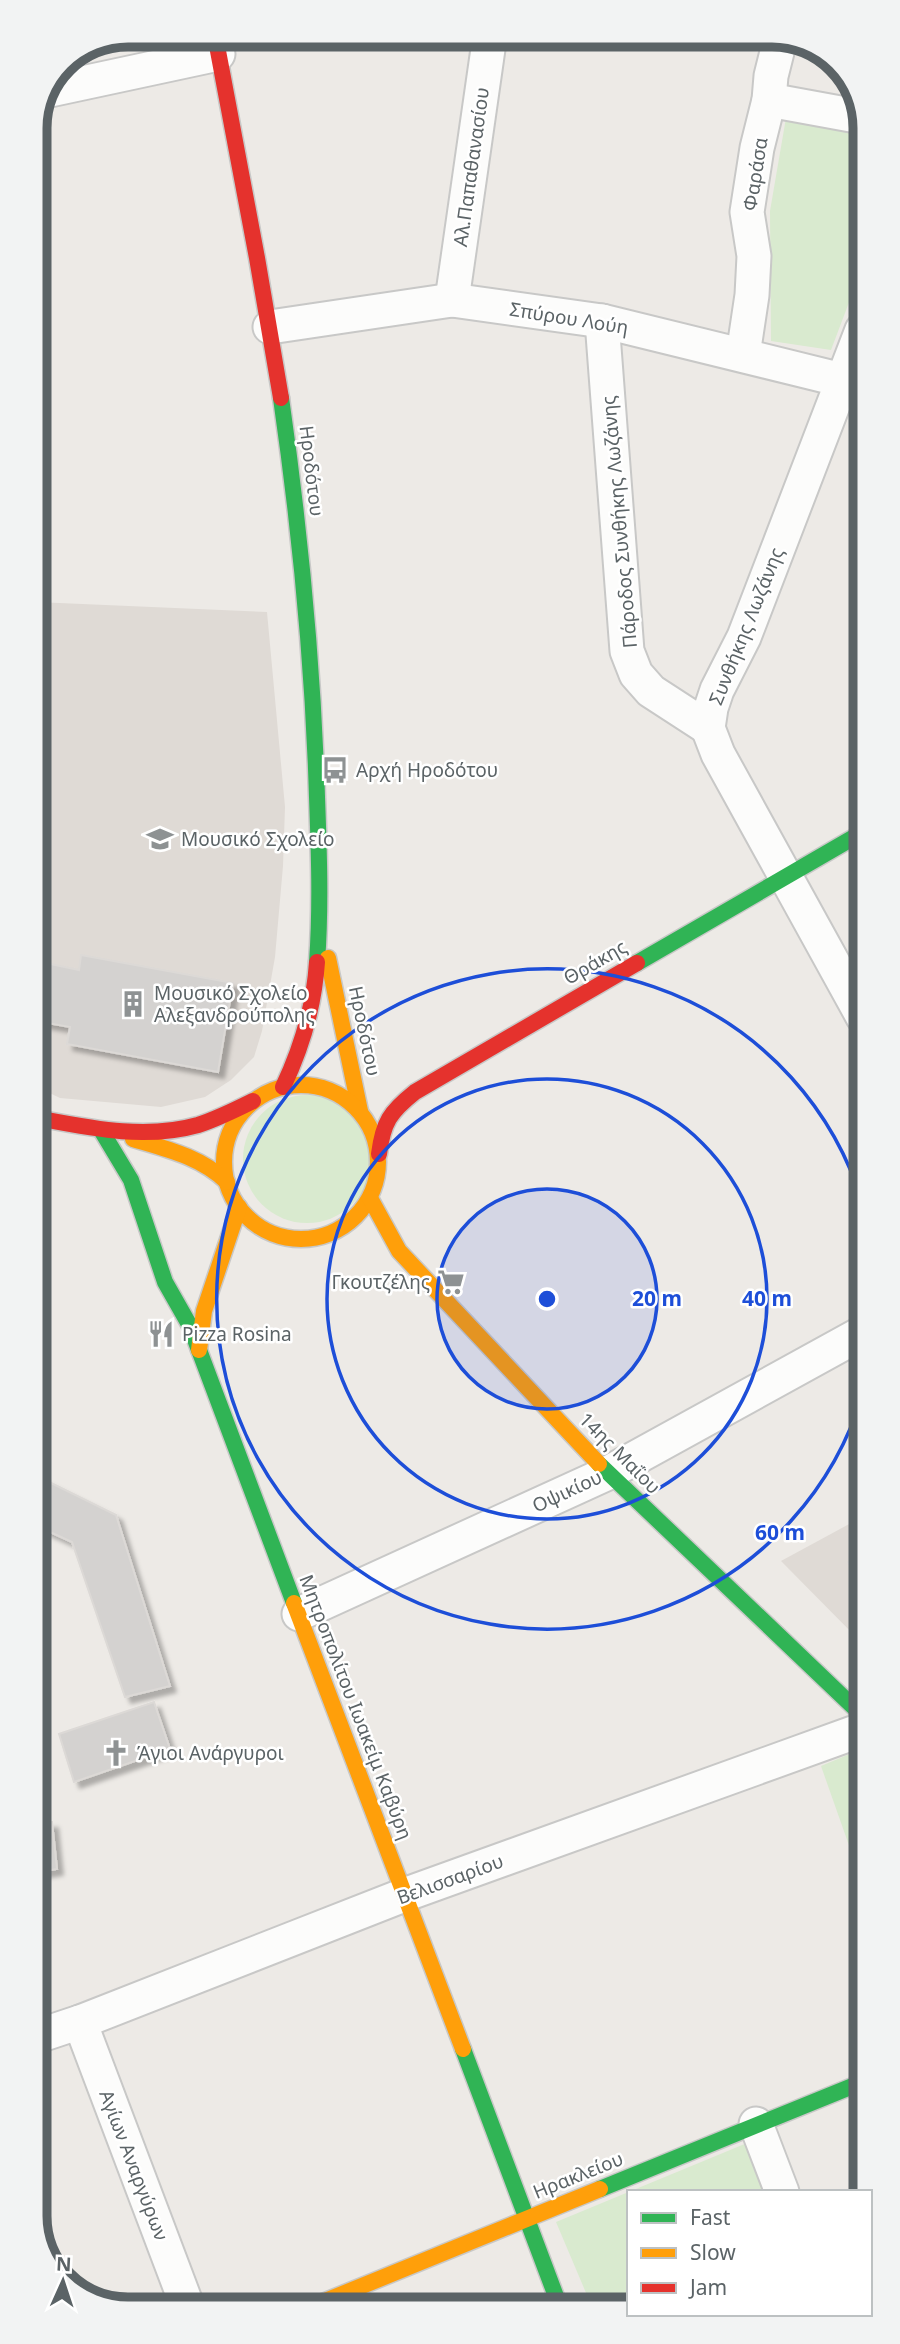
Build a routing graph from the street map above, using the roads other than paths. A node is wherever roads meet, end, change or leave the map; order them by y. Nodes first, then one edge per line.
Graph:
1 (210, 47) edge
2 (217, 47) edge
3 (488, 47) edge
4 (778, 47) edge
5 (59, 88) edge
6 (769, 100) junction
7 (852, 115) edge
8 (452, 300) junction
9 (602, 321) junction
10 (270, 327) junction
11 (743, 355) junction
12 (852, 385) edge
13 (708, 728) junction
14 (853, 838) edge
15 (785, 875) junction
16 (320, 918) junction
17 (853, 999) edge
18 (283, 1087) junction
19 (255, 1100) junction
20 (360, 1111) junction
21 (47, 1120) edge
22 (101, 1130) junction
23 (379, 1154) junction
24 (227, 1182) junction
25 (370, 1198) junction
26 (239, 1207) junction
27 (853, 1338) edge
28 (199, 1350) junction
29 (608, 1473) junction
30 (299, 1614) junction
31 (853, 1707) edge
32 (853, 1733) edge
33 (404, 1895) junction
34 (80, 2022) junction
35 (47, 2033) edge
36 (853, 2086) edge
37 (757, 2124) junction
38 (781, 2190) edge
39 (527, 2219) junction
40 (184, 2297) edge
41 (335, 2297) edge
42 (556, 2297) edge

1 - 5 street
2 - 10 main road, Ηροδότου
3 - 8 street, Αλ.Παπαθανασίου
4 - 6 street, Φαράσα
6 - 7 street
6 - 11 street, Φαράσα
8 - 9 street, Σπύρου Λούη
8 - 10 street, Σπύρου Λούη
9 - 11 street, Σπύρου Λούη
9 - 13 street, Πάροδος Συνθήκης Λωζάνης
10 - 16 main road, Ηροδότου
11 - 12 street, Σπύρου Λούη
12 - 13 street, Συνθήκης Λωζάνης
13 - 15 street, Συνθήκης Λωζάνης
14 - 15 main road, Θράκης
15 - 17 street, Συνθήκης Λωζάνης
15 - 23 main road, Θράκης
16 - 18 main road, Ηροδότου
16 - 20 main road, Ηροδότου
18 - 19 main road
18 - 20 main road
19 - 22 main road
19 - 24 main road
20 - 23 main road
21 - 22 main road
22 - 24 main road
22 - 28 main road, Μητροπολίτου Ιωακείμ Καβύρη
23 - 25 main road
24 - 26 main road
25 - 26 main road
25 - 29 main road, 14ης Μαΐου
26 - 28 main road
27 - 29 street, Οψικίου
28 - 30 main road, Μητροπολίτου Ιωακείμ Καβύρη
29 - 30 street, Οψικίου
29 - 31 main road, 14ης Μαΐου
30 - 33 main road, Μητροπολίτου Ιωακείμ Καβύρη
32 - 33 street, Βελισσαρίου
33 - 34 street, Βελισσαρίου
33 - 39 main road, Μητροπολίτου Ιωακείμ Καβύρη
34 - 35 street, Βελισσαρίου
34 - 40 street, Αγίων Αναργύρων
36 - 37 main road, Ηρακλείου
37 - 38 street
37 - 39 main road, Ηρακλείου
39 - 41 main road, Ηρακλείου
39 - 42 main road, Μητροπολίτου Ιωακείμ Καβύρη

